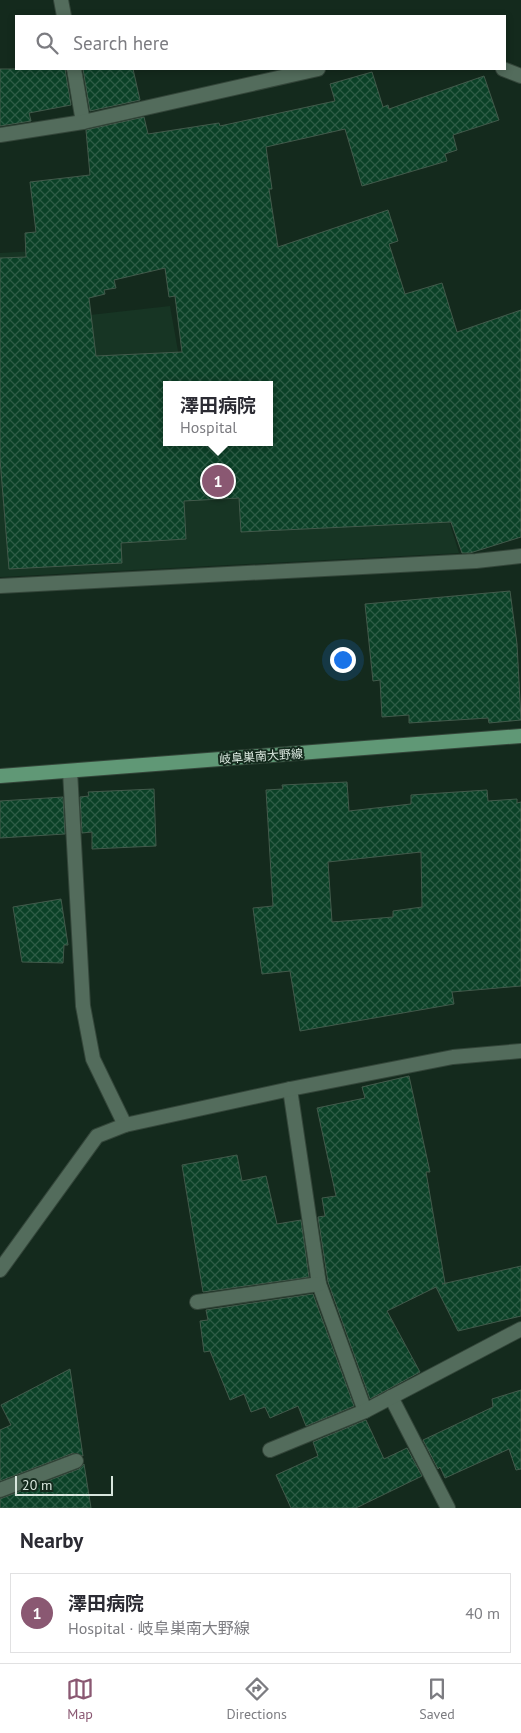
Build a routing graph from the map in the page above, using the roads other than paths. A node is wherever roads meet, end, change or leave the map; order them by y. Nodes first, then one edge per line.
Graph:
1 (61, 0) edge
2 (64, 15) edge
3 (74, 70) edge
4 (314, 70) edge
5 (505, 70) edge
6 (521, 76) edge
7 (83, 122) junction
8 (0, 135) edge
9 (521, 556) edge
10 (0, 586) edge
11 (521, 736) edge
12 (70, 771) junction
13 (0, 776) edge
14 (521, 1051) edge
15 (290, 1089) junction
16 (125, 1125) junction
17 (0, 1270) edge
18 (319, 1284) junction
19 (197, 1302) dead end
20 (521, 1329) edge
21 (391, 1398) junction
22 (364, 1410) junction
23 (270, 1450) dead end
24 (76, 1461) dead end
25 (0, 1490) edge
26 (448, 1508) edge

1 - 2 street
3 - 7 street
4 - 7 street
5 - 6 street
7 - 8 street
9 - 10 street
11 - 12 main road, 岐阜巣南大野線
12 - 13 main road, 岐阜巣南大野線
12 - 16 street
14 - 15 street
15 - 16 street
15 - 18 street
16 - 17 street
18 - 19 street
18 - 22 street
20 - 21 street
21 - 22 street
21 - 26 street
22 - 23 street
24 - 25 street

